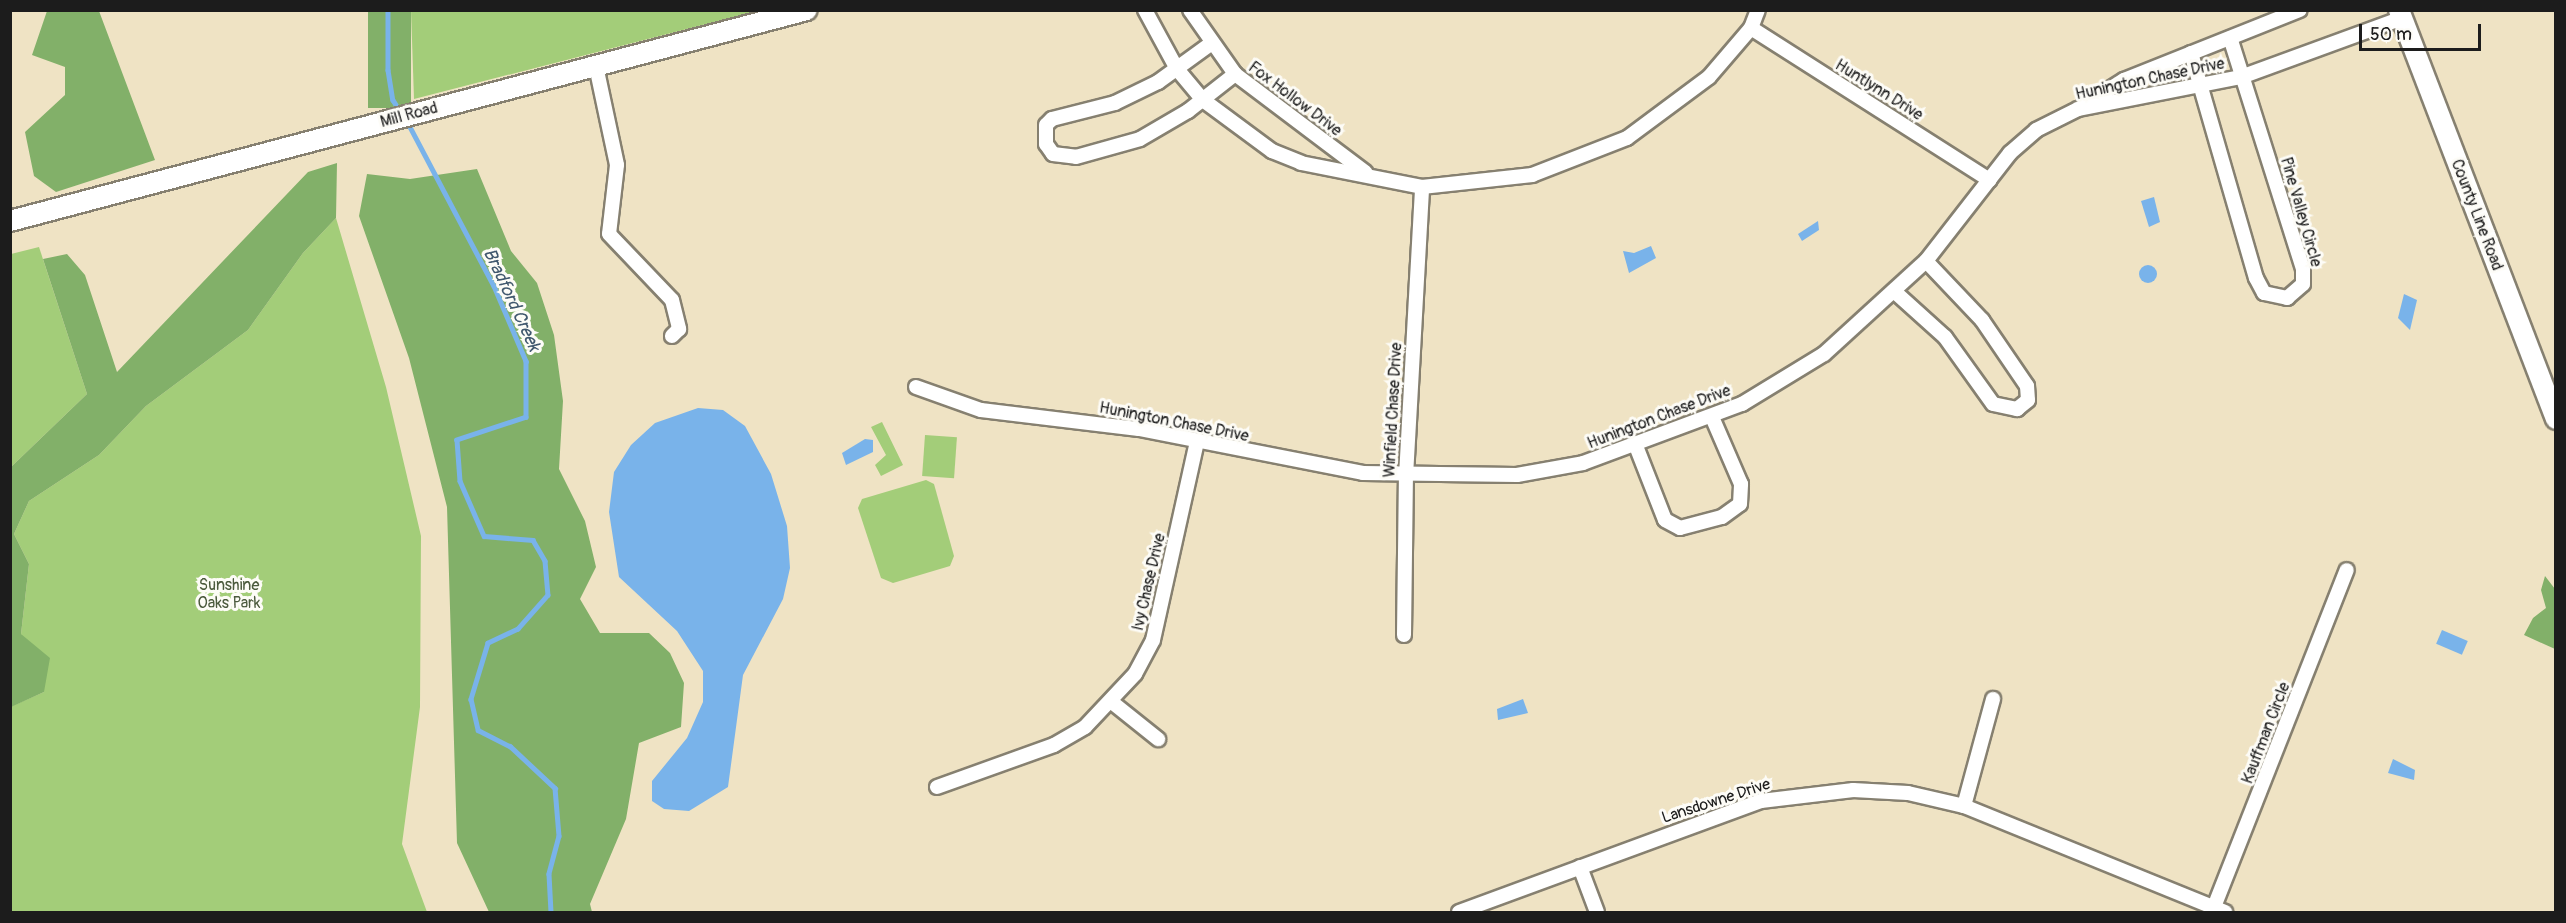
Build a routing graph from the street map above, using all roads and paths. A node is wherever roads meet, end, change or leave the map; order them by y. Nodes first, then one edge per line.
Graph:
1 (807, 10) edge
2 (1145, 10) edge
3 (1190, 10) edge
4 (1758, 10) edge
5 (2300, 10) edge
6 (2400, 14) edge
7 (1751, 28) junction
8 (2230, 38) junction
9 (1209, 45) junction
10 (2191, 53) junction
11 (596, 66) junction
12 (1177, 69) junction
13 (1234, 74) junction
14 (2241, 77) junction
15 (2202, 88) junction
16 (1203, 100) junction
17 (2078, 109) junction
18 (1369, 175) junction
19 (1990, 180) junction
20 (1422, 187) junction
21 (10, 221) edge
22 (1926, 261) junction
23 (1895, 292) junction
24 (672, 336) dead end
25 (915, 387) dead end
26 (1712, 417) junction
27 (2556, 419) edge
28 (1197, 442) junction
29 (1636, 446) junction
30 (1406, 476) junction
31 (2347, 570) dead end
32 (1404, 635) dead end
33 (1993, 699) dead end
34 (1113, 703) junction
35 (1158, 739) dead end
36 (937, 787) dead end
37 (1964, 806) junction
38 (1580, 867) junction
39 (2219, 910) edge
40 (1459, 912) edge
41 (1597, 912) edge

1 - 11 street, Mill Road
2 - 12 street, Fox Hollow Drive
3 - 9 street, Fox Hollow Drive
4 - 7 street, Fox Hollow Drive
5 - 8 street
6 - 14 street, Hunington Chase Drive
6 - 27 street, County Line Road
7 - 19 street, Huntlynn Drive
7 - 20 street, Fox Hollow Drive
8 - 10 street
8 - 14 street, Pine Valley Circle
9 - 12 street
9 - 13 street, Fox Hollow Drive
10 - 15 street, Pine Valley Circle
10 - 17 street
11 - 21 street, Mill Road
11 - 24 street
12 - 16 street, Fox Hollow Drive
12 - 16 street
13 - 16 street
13 - 18 street, Fox Hollow Drive
14 - 15 street, Hunington Chase Drive
14 - 15 street, Pine Valley Circle
15 - 17 street, Hunington Chase Drive
16 - 18 street, Fox Hollow Drive
17 - 19 street, Hunington Chase Drive
18 - 20 street, Fox Hollow Drive
19 - 22 street, Hunington Chase Drive
20 - 30 street, Winfield Chase Drive
22 - 23 street, Hunington Chase Drive
22 - 23 street
23 - 26 street, Hunington Chase Drive
25 - 28 street, Hunington Chase Drive
26 - 29 street, Hunington Chase Drive
26 - 29 street
28 - 30 street, Hunington Chase Drive
28 - 34 street, Ivy Chase Drive
29 - 30 street, Hunington Chase Drive
30 - 32 street, Winfield Chase Drive
31 - 39 street, Kauffman Circle
33 - 37 street
34 - 35 street
34 - 36 street, Ivy Chase Drive
37 - 38 street, Lansdowne Drive
37 - 39 street, Lansdowne Drive
38 - 40 street, Lansdowne Drive
38 - 41 street

